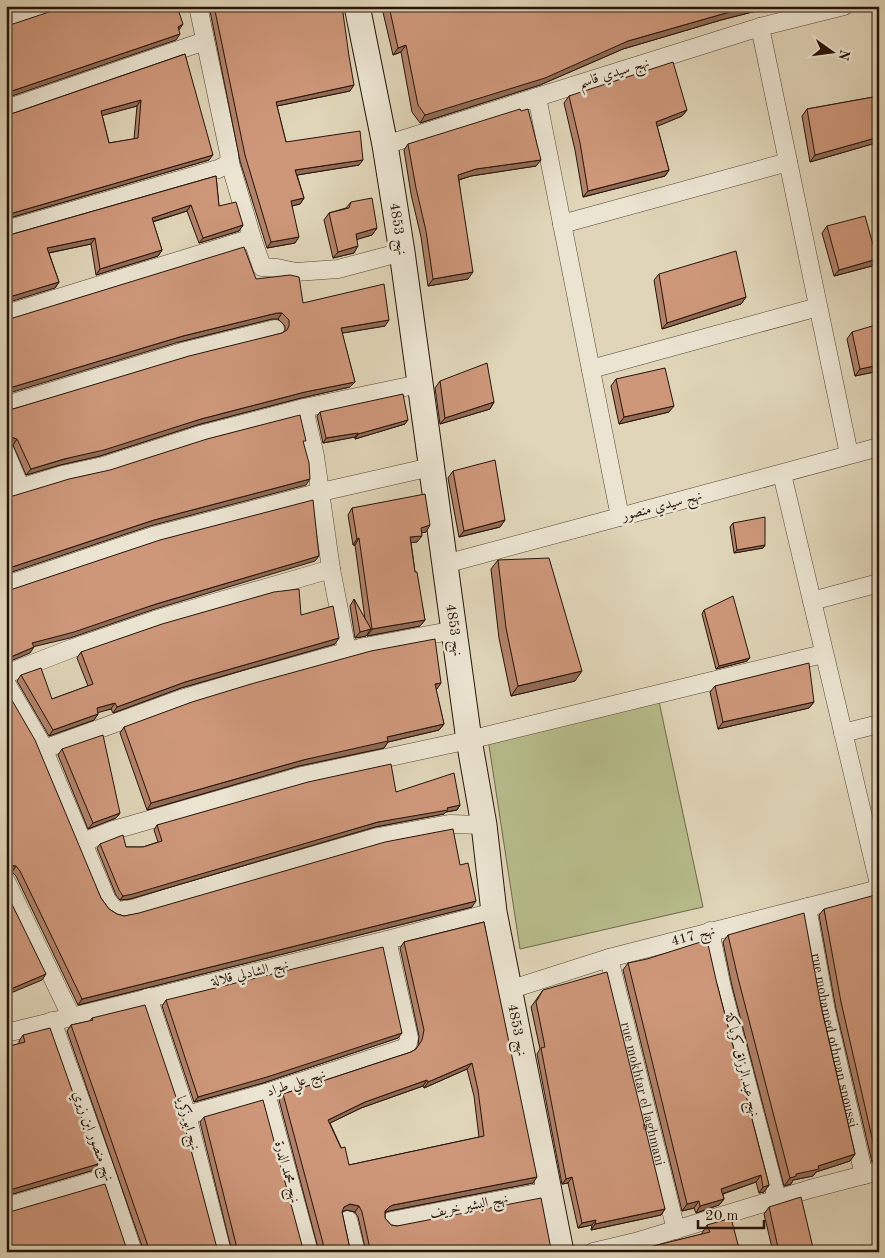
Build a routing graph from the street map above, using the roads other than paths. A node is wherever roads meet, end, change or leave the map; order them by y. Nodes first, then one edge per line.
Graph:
1 (47, 6) edge
2 (198, 6) edge
3 (356, 6) edge
4 (843, 6) edge
5 (6, 20) edge
6 (760, 27) junction
7 (204, 41) junction
8 (537, 97) junction
9 (6, 109) edge
10 (385, 145) junction
11 (788, 162) junction
12 (230, 163) junction
13 (562, 224) junction
14 (6, 230) edge
15 (252, 238) junction
16 (402, 252) junction
17 (818, 307) junction
18 (6, 314) edge
19 (275, 329) dead end
20 (591, 369) junction
21 (419, 384) junction
22 (6, 405) edge
23 (304, 408) junction
24 (879, 446) edge
25 (6, 453) edge
26 (849, 454) junction
27 (431, 466) junction
28 (782, 474) junction
29 (13, 490) edge
30 (321, 492) junction
31 (620, 517) junction
32 (445, 564) junction
33 (331, 568) junction
34 (879, 583) edge
35 (6, 585) edge
36 (812, 601) junction
37 (454, 630) junction
38 (347, 651) junction
39 (823, 654) junction
40 (6, 674) edge
41 (6, 683) edge
42 (879, 724) edge
43 (843, 733) junction
44 (469, 740) junction
45 (42, 745) junction
46 (484, 825) junction
47 (83, 842) junction
48 (6, 880) edge
49 (879, 884) edge
50 (879, 888) edge
51 (807, 907) junction
52 (494, 912) junction
53 (710, 931) junction
54 (387, 940) junction
55 (609, 958) junction
56 (509, 990) junction
57 (148, 997) junction
58 (71, 1016) junction
59 (52, 1020) junction
60 (6, 1032) edge
61 (266, 1092) junction
62 (187, 1115) junction
63 (871, 1173) edge
64 (108, 1176) junction
65 (548, 1191) junction
66 (777, 1199) junction
67 (6, 1207) edge
68 (348, 1220) dead end
69 (391, 1221) dead end
70 (676, 1230) junction
71 (133, 1252) edge
72 (222, 1252) edge
73 (309, 1252) edge
74 (356, 1252) edge
75 (561, 1252) edge
76 (593, 1252) edge

1 - 5 street
2 - 7 street
3 - 10 street, نهج 4853
4 - 6 street, نهج سيدي قاسم
6 - 8 street, نهج سيدي قاسم
6 - 11 street
7 - 9 street
7 - 12 street
8 - 10 street, نهج سيدي قاسم
8 - 13 street
10 - 16 street, نهج 4853
11 - 13 street
11 - 17 street
12 - 14 street
12 - 15 street
13 - 20 street
15 - 16 street
15 - 18 street
16 - 21 street, نهج 4853
17 - 20 street
17 - 26 street
19 - 22 street
20 - 31 street
21 - 23 street
21 - 27 street, نهج 4853
23 - 29 street
23 - 30 street
24 - 26 street, نهج سيدي منصور
25 - 29 street
26 - 28 street, نهج سيدي منصور
27 - 30 street
27 - 32 street, نهج 4853
28 - 31 street, نهج سيدي منصور
28 - 36 street
30 - 33 street
30 - 35 street
31 - 32 street, نهج سيدي منصور
32 - 37 street, نهج 4853
33 - 38 street
33 - 40 street
34 - 36 street
36 - 39 street
37 - 38 street
37 - 44 street, نهج 4853
38 - 45 street
39 - 43 street
39 - 44 street
41 - 45 street
42 - 43 street
43 - 49 street
44 - 46 street, نهج 4853
44 - 47 street
45 - 47 street
46 - 47 street
46 - 52 street, نهج 4853
48 - 58 street
50 - 51 street, نهج 417
51 - 53 street, نهج 417
51 - 63 street, rue mohamed othman snoussi
52 - 54 street, نهج الشادلي قلالة
52 - 56 street, نهج 4853
53 - 55 street, نهج 417
53 - 66 street, نهج عبد الرزاق كرباكة
54 - 57 street, نهج الشادلي قلالة
54 - 61 street, نهج علي طراد
55 - 56 street, نهج 417
55 - 70 street, rue mokhtar el laghmani
56 - 65 street, نهج 4853
57 - 58 street, نهج الشادلي قلالة
57 - 62 street, نهج ابو زكريا
58 - 59 street, نهج الشادلي قلالة
59 - 60 street, نهج الشادلي قلالة
59 - 64 street, نهج منصور ابن زيري
61 - 62 street, نهج علي طراد
61 - 73 street, نهج محمد الدرة
62 - 72 street, نهج ابو زكريا
63 - 66 street
64 - 67 street
64 - 71 street, نهج منصور ابن زيري
65 - 69 street, نهج البشير خريف
65 - 75 street, نهج 4853
66 - 70 street
68 - 74 street
70 - 76 street

